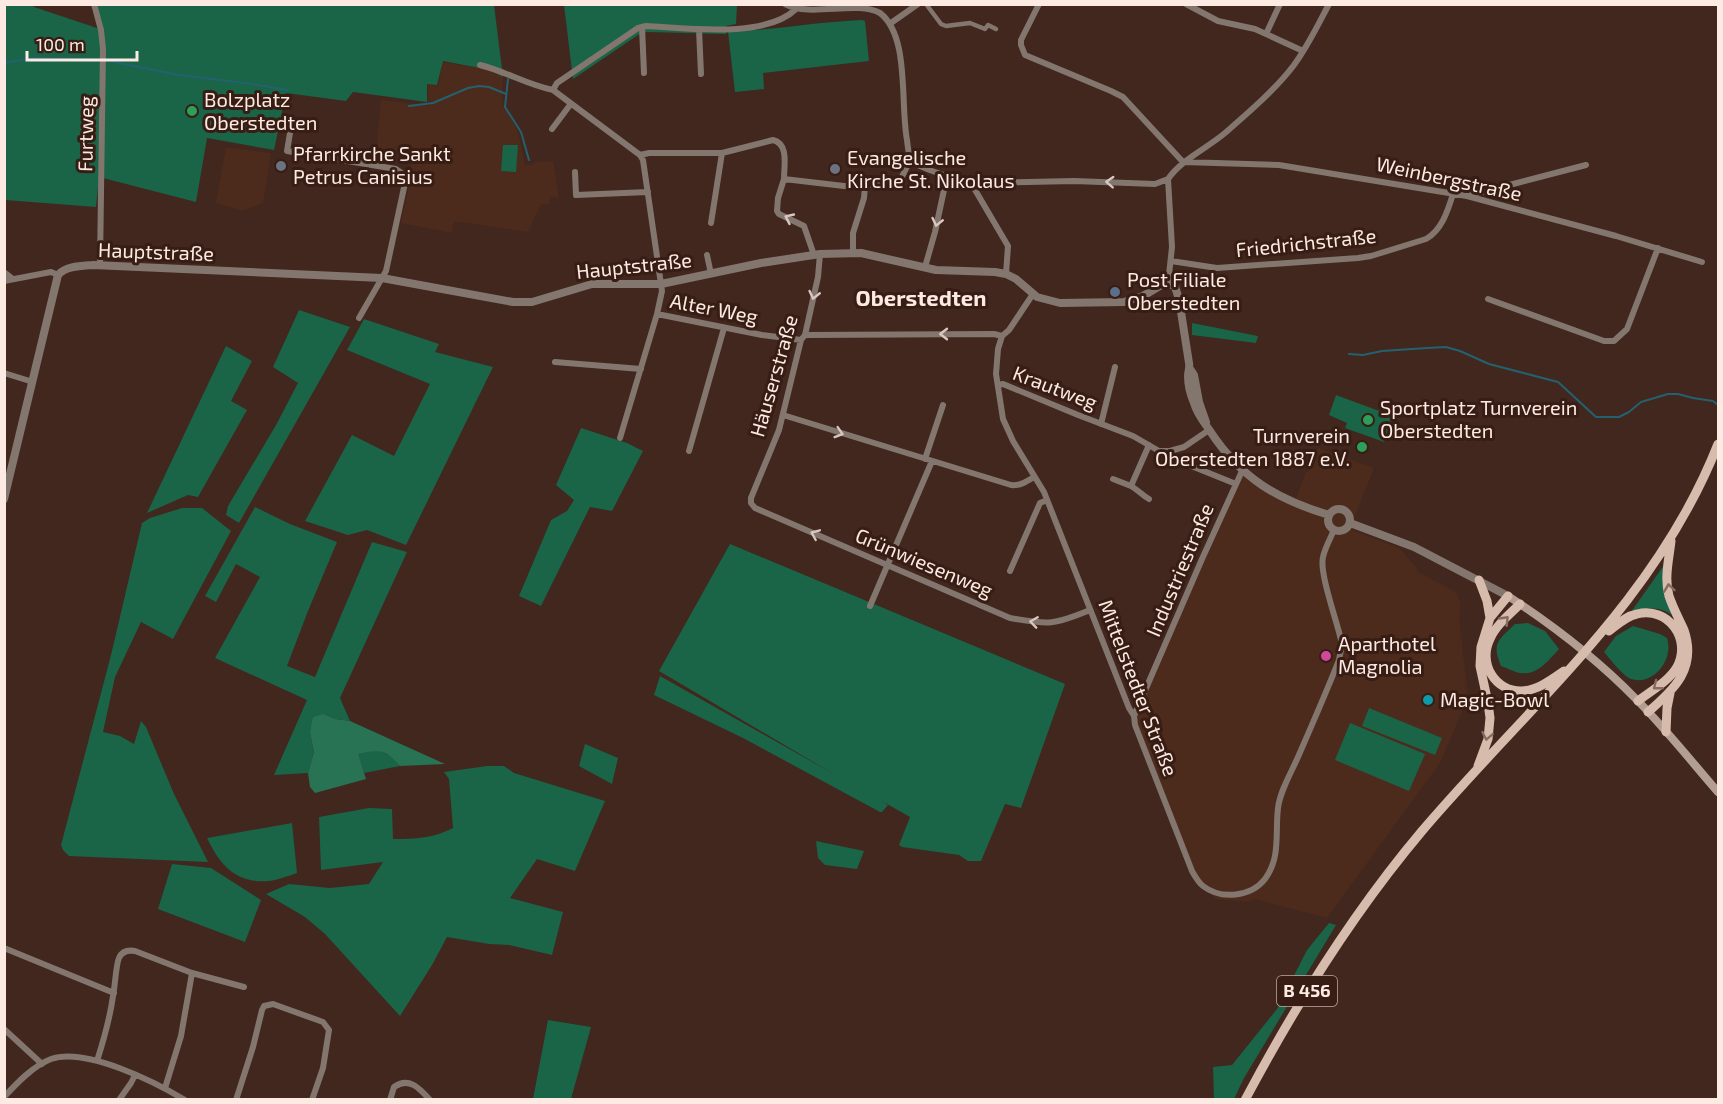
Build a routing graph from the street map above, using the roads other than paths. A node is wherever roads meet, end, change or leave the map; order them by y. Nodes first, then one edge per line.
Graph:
1 (94, 4) edge
2 (785, 4) edge
3 (918, 4) edge
4 (927, 4) edge
5 (1039, 4) edge
6 (1185, 4) edge
7 (1280, 4) edge
8 (1329, 4) edge
9 (839, 5) edge
10 (796, 9) junction
11 (891, 23) junction
12 (642, 27) junction
13 (699, 29) junction
14 (996, 29) dead end
15 (1266, 34) junction
16 (1303, 51) junction
17 (480, 65) dead end
18 (644, 73) dead end
19 (701, 74) dead end
20 (553, 90) junction
21 (570, 105) junction
22 (552, 129) dead end
23 (290, 133) dead end
24 (722, 153) junction
25 (640, 155) junction
26 (912, 160) junction
27 (1183, 162) junction
28 (1586, 165) dead end
29 (575, 172) dead end
30 (947, 176) junction
31 (784, 179) junction
32 (1168, 179) junction
33 (971, 183) junction
34 (865, 186) junction
35 (648, 192) junction
36 (1453, 194) junction
37 (1467, 196) junction
38 (711, 223) dead end
39 (1658, 248) junction
40 (853, 252) junction
41 (707, 255) dead end
42 (817, 255) junction
43 (1171, 261) junction
44 (1702, 262) dead end
45 (100, 266) junction
46 (925, 267) junction
47 (4, 272) edge
48 (711, 274) junction
49 (1006, 274) junction
50 (58, 275) junction
51 (382, 278) junction
52 (13, 279) junction
53 (4, 280) edge
54 (661, 284) junction
55 (1168, 284) junction
56 (1033, 294) junction
57 (1488, 299) dead end
58 (657, 314) junction
59 (359, 318) dead end
60 (724, 328) junction
61 (1002, 336) junction
62 (803, 338) junction
63 (555, 362) dead end
64 (1115, 367) dead end
65 (641, 369) junction
66 (4, 373) edge
67 (33, 382) junction
68 (998, 385) junction
69 (943, 405) dead end
70 (783, 415) junction
71 (1101, 424) junction
72 (1209, 430) junction
73 (620, 438) dead end
74 (1719, 444) edge
75 (1149, 445) junction
76 (689, 451) dead end
77 (1170, 452) junction
78 (928, 460) junction
79 (1242, 471) junction
80 (1034, 477) junction
81 (1113, 479) dead end
82 (7, 480) edge
83 (1236, 484) junction
84 (1131, 486) junction
85 (4, 499) edge
86 (1149, 499) dead end
87 (1047, 500) junction
88 (751, 503) joint
89 (1329, 515) junction
90 (1350, 524) junction
91 (1334, 530) junction
92 (1672, 537) junction
93 (887, 565) junction
94 (1010, 571) dead end
95 (1479, 580) junction
96 (1508, 596) junction
97 (1520, 604) junction
98 (870, 606) dead end
99 (1090, 610) junction
100 (1491, 618) junction
101 (1595, 641) junction
102 (1578, 661) junction
103 (1670, 693) junction
104 (1638, 701) junction
105 (1648, 712) junction
106 (1134, 716) junction
107 (1666, 732) junction
108 (1476, 770) junction
109 (1719, 792) edge
110 (4, 948) edge
111 (192, 973) junction
112 (244, 987) dead end
113 (114, 993) junction
114 (4, 1029) edge
115 (97, 1061) junction
116 (42, 1064) junction
117 (135, 1075) junction
118 (165, 1088) junction
119 (4, 1097) edge
120 (119, 1100) edge
121 (185, 1100) edge
122 (236, 1100) edge
123 (312, 1100) edge
124 (390, 1100) edge
125 (430, 1100) edge
126 (1245, 1100) edge

1 - 45 street, Furtweg
2 - 10 street
3 - 11 street
4 - 14 street
5 - 27 street
6 - 15 street
7 - 15 street
8 - 16 street
9 - 10 street
9 - 11 street
10 - 13 street
11 - 26 street
12 - 13 street
12 - 18 street
12 - 20 street
13 - 19 street
15 - 16 street
16 - 27 street
17 - 20 street
20 - 21 street
21 - 22 street
21 - 25 street
23 - 51 street
24 - 25 street
24 - 31 street
24 - 38 street
25 - 35 street
26 - 30 street
26 - 34 street
27 - 32 street
27 - 36 street, Weinbergstraße
28 - 37 street
29 - 35 street
30 - 33 street
30 -> 46 street
31 - 34 street
42 -> 31 street
32 -> 33 street
32 - 43 street
33 - 49 street
34 - 40 street
35 - 54 street
36 - 37 street, Weinbergstraße
36 - 43 street, Friedrichstraße
37 - 39 street, Weinbergstraße
39 - 44 street, Weinbergstraße
39 - 57 street
40 - 42 street, Hauptstraße
40 - 46 street, Hauptstraße
41 - 48 street
42 - 48 street, Hauptstraße
42 -> 62 street, Häuserstraße
43 - 55 street
45 - 50 street, Hauptstraße
45 - 51 street, Hauptstraße
46 - 49 street, Hauptstraße
47 - 52 street
48 - 54 street, Hauptstraße
49 - 56 street
50 - 52 street, Hauptstraße
50 - 67 street
51 - 54 street, Hauptstraße
51 - 59 street
52 - 53 street, Hauptstraße
54 - 58 street
55 - 56 street
55 - 72 street
56 - 61 street, Mittelstedter Straße
58 - 60 street, Alter Weg
58 - 65 street
60 - 62 street, Alter Weg
60 - 76 street
61 -> 62 street, Alter Weg
61 - 68 street, Mittelstedter Straße
62 - 70 street, Häuserstraße
63 - 65 street
64 - 71 street, Krautweg
65 - 73 street
66 - 67 street
67 - 82 street
68 - 71 street, Krautweg
68 - 80 street, Mittelstedter Straße
69 - 78 street
70 -> 78 street
70 - 88 street, Häuserstraße
71 - 75 street, Krautweg
72 - 77 street
72 - 79 street
74 - 92 main road, B 456
75 - 77 street, Krautweg
75 - 84 street
77 - 83 street, Krautweg
78 - 80 street
78 - 93 street
79 - 83 street, Industriestraße
79 - 89 street
80 - 87 street, Mittelstedter Straße
81 - 84 street
82 - 85 street
83 - 106 street, Industriestraße
84 - 86 street
87 - 94 street
87 - 99 street, Mittelstedter Straße
93 -> 88 street, Grünwiesenweg
89 - 90 street
89 - 91 street
90 - 91 street
90 - 95 street
91 - 106 street, Mittelstedter Straße
92 - 101 main road, B 456
103 -> 92 main road
93 - 98 street
99 -> 93 street, Grünwiesenweg
95 - 96 street
95 - 100 main road
96 - 97 main road
96 - 100 main road
102 -> 97 main road
97 - 104 main road
99 - 106 street, Mittelstedter Straße
100 -> 108 main road
101 - 102 main road, B 456
101 -> 104 main road
102 - 108 main road, B 456
103 - 105 main road
103 - 107 main road
104 - 105 main road
105 - 107 main road
107 - 109 main road
108 - 126 main road, B 456
110 - 113 street
111 - 112 street
111 - 113 street
111 - 118 street
113 - 115 street
114 - 116 street
115 - 116 street
115 - 117 street
116 - 119 street
117 - 118 street
117 - 120 street
118 - 121 street
122 - 123 street
124 - 125 street

